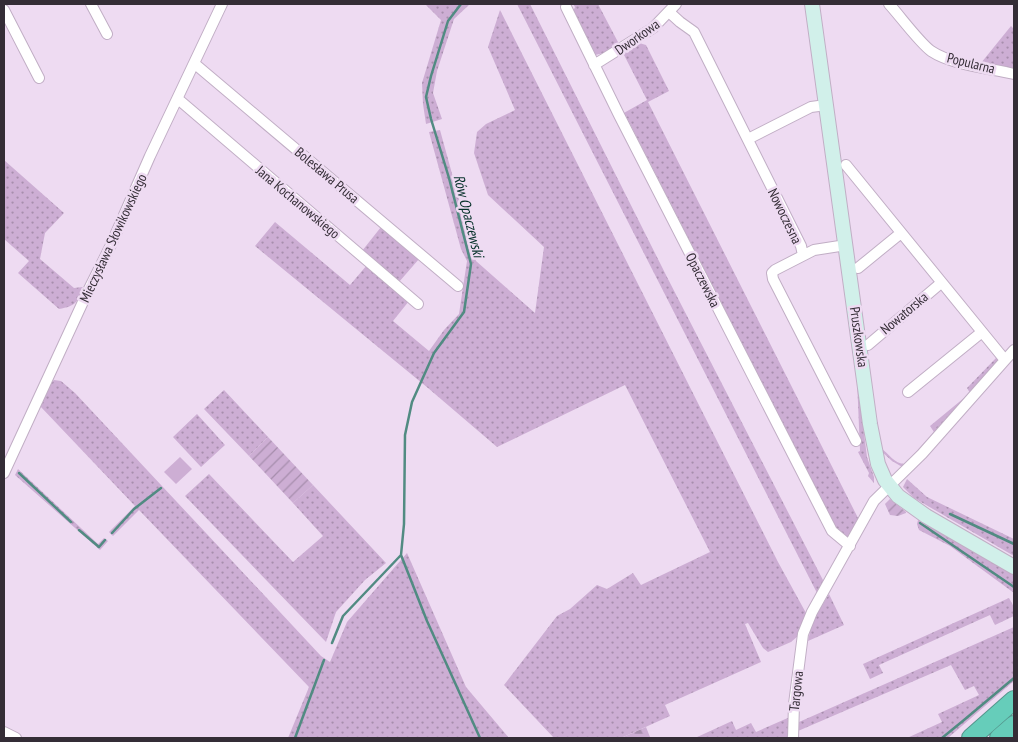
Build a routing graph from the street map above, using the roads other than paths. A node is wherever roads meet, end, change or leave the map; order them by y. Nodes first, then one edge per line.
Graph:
1 (91, 4) edge
2 (222, 4) edge
3 (676, 4) edge
4 (812, 4) edge
5 (889, 4) edge
6 (566, 6) dead end
7 (4, 10) edge
8 (669, 12) junction
9 (107, 34) dead end
10 (195, 64) junction
11 (594, 64) junction
12 (1014, 74) edge
13 (39, 78) dead end
14 (178, 99) junction
15 (826, 105) junction
16 (748, 139) junction
17 (846, 165) dead end
18 (901, 233) junction
19 (846, 246) junction
20 (803, 255) junction
21 (858, 268) dead end
22 (941, 282) junction
23 (458, 286) dead end
24 (418, 304) dead end
25 (982, 332) junction
26 (868, 344) dead end
27 (1014, 350) edge
28 (1004, 360) junction
29 (908, 392) dead end
30 (856, 441) dead end
31 (4, 473) edge
32 (889, 485) junction
33 (850, 546) junction
34 (1014, 567) edge
35 (1014, 700) edge
36 (1014, 725) edge
37 (4, 732) edge
38 (16, 738) edge
39 (793, 738) edge
40 (971, 738) edge
41 (999, 738) edge

1 - 9 street
2 - 10 street, Mieczysława Słowikowskiego
3 - 8 street, Dworkowa
4 - 15 street, Pruszkowska
5 - 12 street, Popularna
6 - 11 street, Opaczewska
7 - 13 street
8 - 11 street, Dworkowa
8 - 16 street, Nowoczesna
10 - 14 street, Mieczysława Słowikowskiego
10 - 23 street, Bolesława Prusa
11 - 33 street, Opaczewska
14 - 24 street, Jana Kochanowskiego
14 - 31 street, Mieczysława Słowikowskiego
15 - 16 street
15 - 19 street, Pruszkowska
16 - 20 street, Nowoczesna
17 - 18 street, Nowatorska
18 - 21 street
18 - 22 street, Nowatorska
19 - 20 street
19 - 32 street, Pruszkowska
20 - 30 street, Nowoczesna
22 - 25 street, Nowatorska
22 - 26 street, Nowatorska
25 - 28 street, Nowatorska
25 - 29 street
27 - 28 street
28 - 32 street
32 - 33 street
32 - 34 street, Pruszkowska
33 - 39 street, Targowa
35 - 40 highway
36 - 41 highway
37 - 38 street

